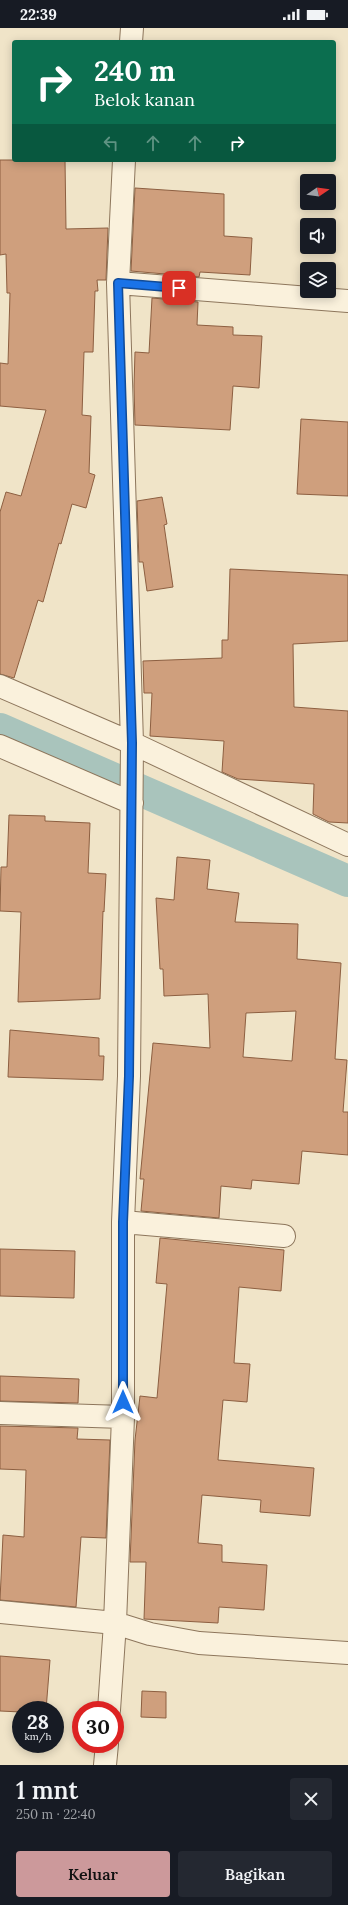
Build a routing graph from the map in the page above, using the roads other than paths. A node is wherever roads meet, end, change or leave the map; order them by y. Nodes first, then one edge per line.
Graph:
1 (132, 28) edge
2 (131, 40) edge
3 (124, 162) edge
4 (118, 283) junction
5 (348, 300) edge
6 (0, 686) edge
7 (0, 746) edge
8 (132, 747) junction
9 (132, 800) junction
10 (348, 845) edge
11 (123, 1222) junction
12 (284, 1236) dead end
13 (0, 1413) edge
14 (123, 1417) junction
15 (0, 1612) edge
16 (115, 1623) junction
17 (348, 1653) edge
18 (110, 1701) edge
19 (106, 1753) edge
20 (105, 1765) edge

1 - 2 street
3 - 4 street
4 - 5 street
4 - 8 street
6 - 8 street
7 - 9 street
8 - 9 street
8 - 10 street
9 - 11 street
11 - 12 street
11 - 14 street
13 - 14 street
14 - 16 street
15 - 16 street
16 - 17 street
16 - 18 street
19 - 20 street

